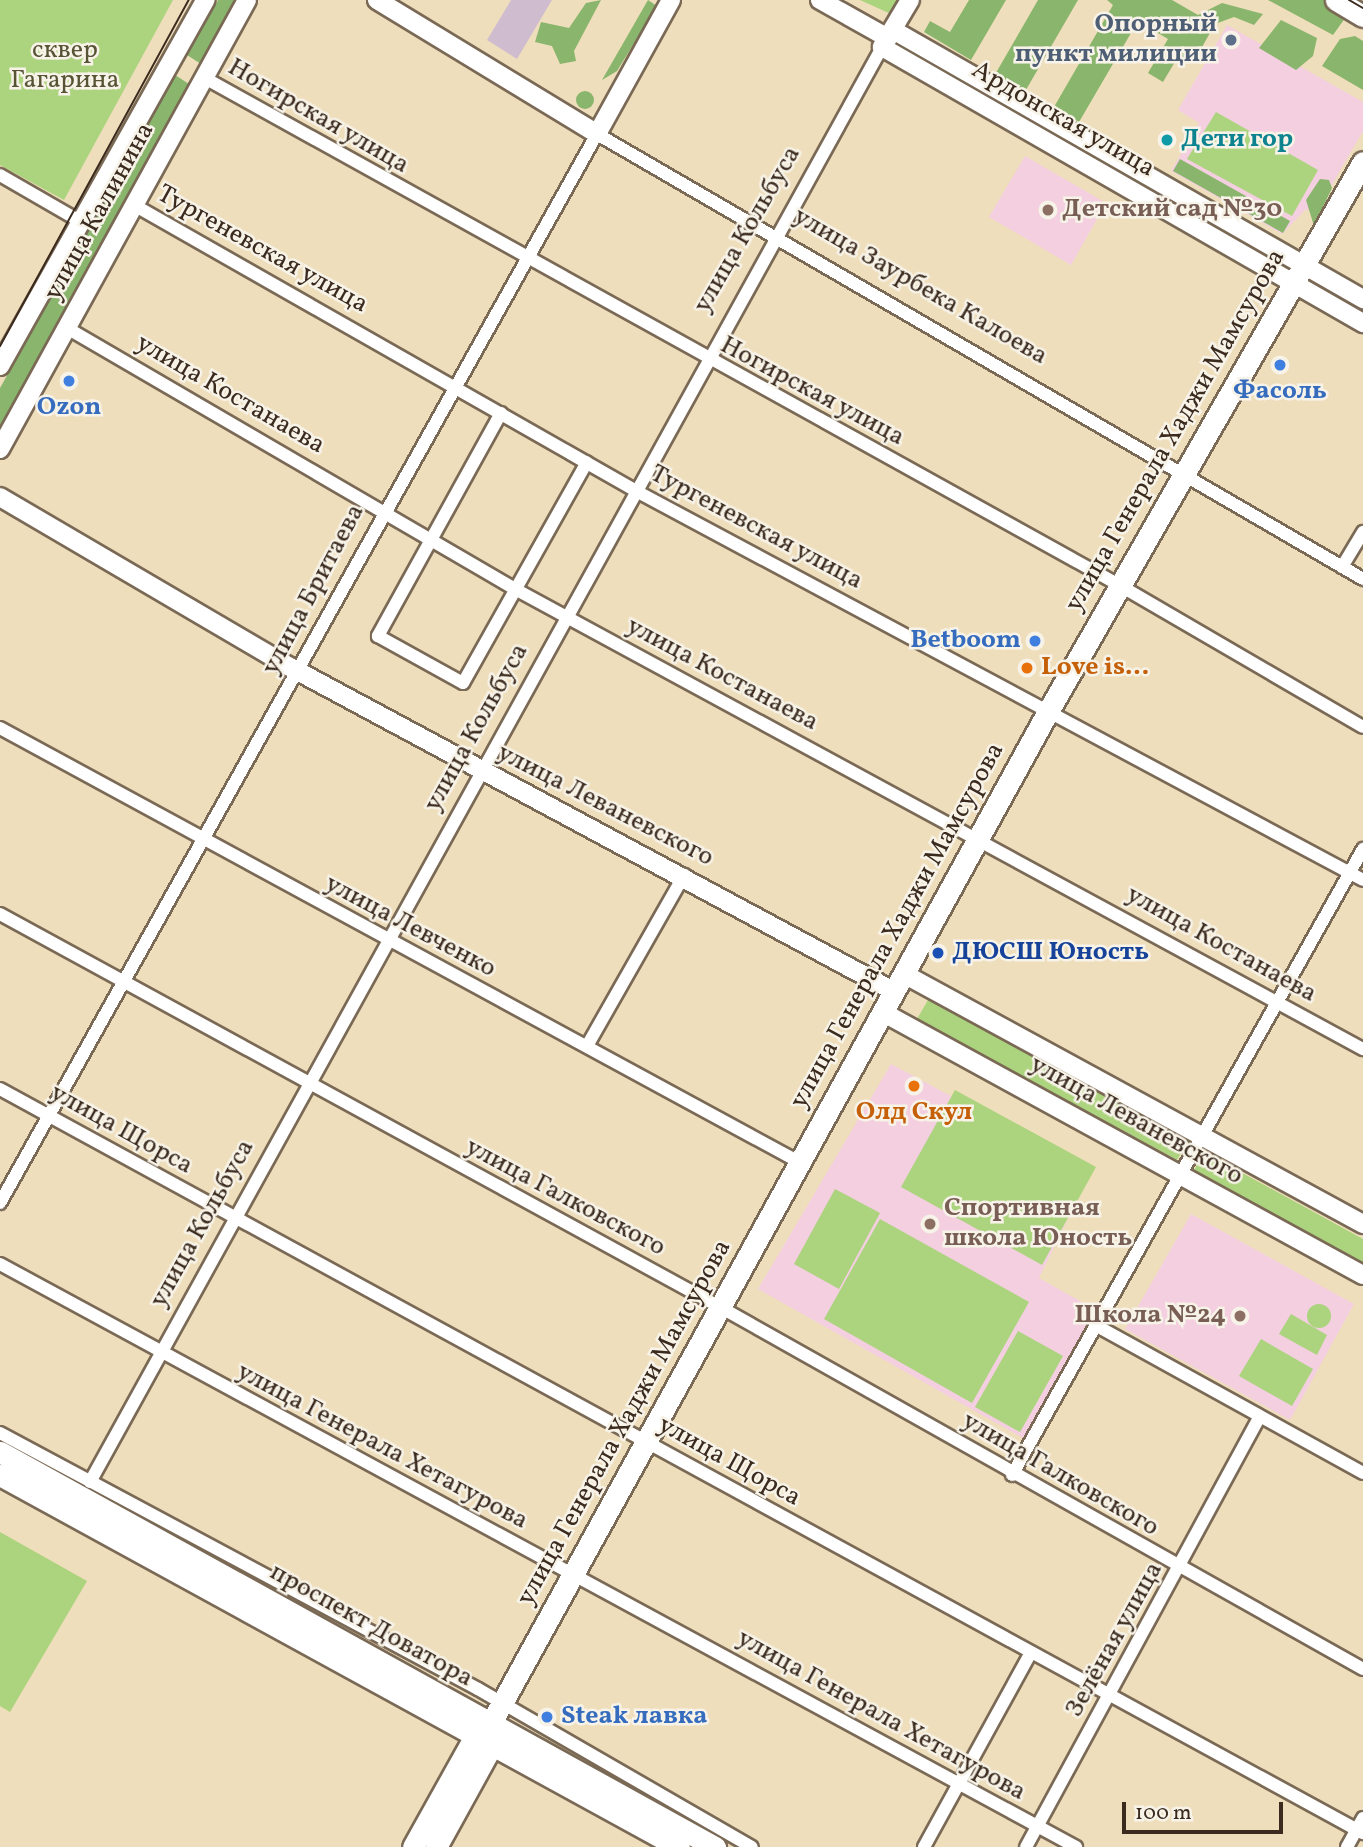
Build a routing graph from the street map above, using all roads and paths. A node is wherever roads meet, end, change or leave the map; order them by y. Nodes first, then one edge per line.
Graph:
1 (205, 0) edge
2 (247, 0) edge
3 (377, 0) edge
4 (671, 0) edge
5 (820, 0) edge
6 (910, 0) edge
7 (1336, 0) edge
8 (1363, 16) edge
9 (888, 38) junction
10 (203, 77) junction
11 (597, 134) junction
12 (1363, 162) edge
13 (0, 175) edge
14 (134, 205) junction
15 (83, 223) junction
16 (776, 234) junction
17 (527, 262) junction
18 (1298, 274) junction
19 (1363, 299) edge
20 (1363, 323) edge
21 (67, 328) junction
22 (5, 345) edge
23 (704, 359) junction
24 (0, 366) edge
25 (455, 384) junction
26 (501, 413) junction
27 (0, 449) edge
28 (587, 462) junction
29 (1183, 471) junction
30 (638, 492) junction
31 (0, 497) edge
32 (386, 511) junction
33 (1363, 532) edge
34 (433, 536) junction
35 (1342, 567) junction
36 (1363, 579) edge
37 (1119, 585) junction
38 (515, 589) junction
39 (567, 617) junction
40 (300, 672) junction
41 (1050, 708) junction
42 (1363, 727) edge
43 (0, 728) edge
44 (484, 773) junction
45 (979, 838) junction
46 (205, 841) junction
47 (1363, 849) edge
48 (1349, 873) junction
49 (684, 875) junction
50 (1363, 880) edge
51 (0, 914) edge
52 (388, 942) junction
53 (122, 983) junction
54 (900, 983) junction
55 (1277, 1002) junction
56 (884, 1013) junction
57 (587, 1046) junction
58 (1363, 1049) edge
59 (309, 1088) junction
60 (0, 1089) edge
61 (48, 1116) junction
62 (1203, 1137) junction
63 (801, 1163) junction
64 (1181, 1176) junction
65 (0, 1203) edge
66 (234, 1219) junction
67 (1363, 1224) edge
68 (0, 1264) edge
69 (1363, 1275) edge
70 (720, 1307) junction
71 (1097, 1326) junction
72 (161, 1355) junction
73 (1260, 1416) junction
74 (0, 1433) edge
75 (646, 1443) junction
76 (0, 1452) edge
77 (1363, 1473) edge
78 (0, 1475) edge
79 (1013, 1475) junction
80 (90, 1482) junction
81 (1181, 1570) junction
82 (573, 1574) junction
83 (1031, 1653) junction
84 (1363, 1669) edge
85 (1109, 1695) junction
86 (502, 1703) junction
87 (486, 1735) junction
88 (958, 1784) junction
89 (1037, 1827) junction
90 (1361, 1827) edge
91 (414, 1847) edge
92 (436, 1847) edge
93 (679, 1847) edge
94 (716, 1847) edge
95 (752, 1847) edge
96 (924, 1847) edge
97 (1026, 1847) edge
98 (1076, 1847) edge
99 (1347, 1847) edge

1 - 15 street, улица Калинина
2 - 10 street, улица Калинина
3 - 11 street, улица Заурбека Калоева
4 - 11 street, улица Бритаева
5 - 9 street, Ардонская улица
6 - 9 street, улица Кольбуса
7 - 8 main road
9 - 16 street, улица Кольбуса
9 - 18 street, Ардонская улица
10 - 14 street, улица Калинина
10 - 17 street, Ногирская улица
11 - 16 street, улица Заурбека Калоева
11 - 17 street, улица Бритаева
12 - 18 main road, улица Генерала Хаджи Мамсурова
13 - 15 street
14 - 21 street, улица Калинина
14 - 25 street, Тургеневская улица
15 - 22 street, улица Калинина
16 - 23 street, улица Кольбуса
16 - 29 street, улица Заурбека Калоева
17 - 23 street, Ногирская улица
17 - 25 street, улица Бритаева
18 - 19 street, Ардонская улица
18 - 20 street, Ардонская улица
18 - 29 main road, улица Генерала Хаджи Мамсурова
21 - 27 street, улица Калинина
21 - 32 street, улица Костанаева
22 - 24 street, улица Калинина
23 - 30 street, улица Кольбуса
23 - 37 street, Ногирская улица
25 - 26 street, Тургеневская улица
25 - 32 street, улица Бритаева
26 - 28 street, Тургеневская улица
26 - 34 street
28 - 30 street, Тургеневская улица
28 - 38 street
29 - 35 street, улица Заурбека Калоева
29 - 37 main road, улица Генерала Хаджи Мамсурова
30 - 39 street, улица Кольбуса
30 - 41 street, Тургеневская улица
31 - 40 street, улица Леваневского
32 - 34 street, улица Костанаева
32 - 40 street, улица Бритаева
33 - 35 street
34 - 38 street, улица Костанаева
34 - 38 street
35 - 36 street, улица Заурбека Калоева
37 - 41 main road, улица Генерала Хаджи Мамсурова
37 - 42 street, Ногирская улица
38 - 39 street, улица Костанаева
39 - 44 street, улица Кольбуса
39 - 45 street, улица Костанаева
40 - 44 street, улица Леваневского
40 - 46 street, улица Бритаева
41 - 45 main road, улица Генерала Хаджи Мамсурова
41 - 48 street, Тургеневская улица
43 - 46 street, улица Левченко
44 - 49 street, улица Леваневского
44 - 52 street, улица Кольбуса
45 - 54 main road, улица Генерала Хаджи Мамсурова
45 - 55 street, улица Костанаева
46 - 52 street, улица Левченко
46 - 53 street, улица Бритаева
47 - 48 street
48 - 50 street, Тургеневская улица
48 - 55 street
49 - 54 street, улица Леваневского
49 - 57 street
51 - 53 street, улица Галковского
52 - 57 street, улица Левченко
52 - 59 street, улица Кольбуса
53 - 59 street, улица Галковского
53 - 61 street, улица Бритаева
54 - 56 main road, улица Генерала Хаджи Мамсурова
54 - 62 street, улица Леваневского
55 - 58 street, улица Костанаева
55 - 62 street
56 - 63 main road, улица Генерала Хаджи Мамсурова
56 - 64 street, улица Леваневского
57 - 63 street, улица Левченко
59 - 66 street, улица Кольбуса
59 - 70 street, улица Галковского
60 - 61 street, улица Щорса
61 - 65 street, улица Бритаева
61 - 66 street, улица Щорса
62 - 64 street
62 - 67 street, улица Леваневского
63 - 70 main road, улица Генерала Хаджи Мамсурова
64 - 69 street, улица Леваневского
64 - 71 street
66 - 72 street, улица Кольбуса
66 - 75 street, улица Щорса
68 - 72 street, улица Генерала Хетагурова
70 - 75 main road, улица Генерала Хаджи Мамсурова
70 - 79 street, улица Галковского
71 - 73 street
71 - 79 street
72 - 80 street, улица Кольбуса
72 - 82 street, улица Генерала Хетагурова
73 - 77 street
73 - 81 street, Зелёная улица
74 - 80 street, проспект Доватора
75 - 82 main road, улица Генерала Хаджи Мамсурова
75 - 83 street, улица Щорса
76 - 87 main road, проспект Доватора
78 - 87 main road, проспект Доватора
79 - 81 street, улица Галковского
80 - 86 street, проспект Доватора
81 - 84 street, улица Галковского
81 - 85 street, Зелёная улица
82 - 86 main road, улица Генерала Хаджи Мамсурова
82 - 88 street, улица Генерала Хетагурова
83 - 85 street, улица Щорса
83 - 88 street
85 - 89 street, Зелёная улица
85 - 90 street, улица Щорса
86 - 87 main road, улица Генерала Хаджи Мамсурова
86 - 95 street, проспект Доватора
87 - 91 main road, улица Генерала Хаджи Мамсурова
87 - 92 main road, улица Генерала Хаджи Мамсурова
87 - 93 main road, проспект Доватора
87 - 94 main road, проспект Доватора
88 - 89 street, улица Генерала Хетагурова
88 - 96 street
89 - 97 street, Зелёная улица
89 - 98 street, улица Генерала Хетагурова
90 - 99 street

